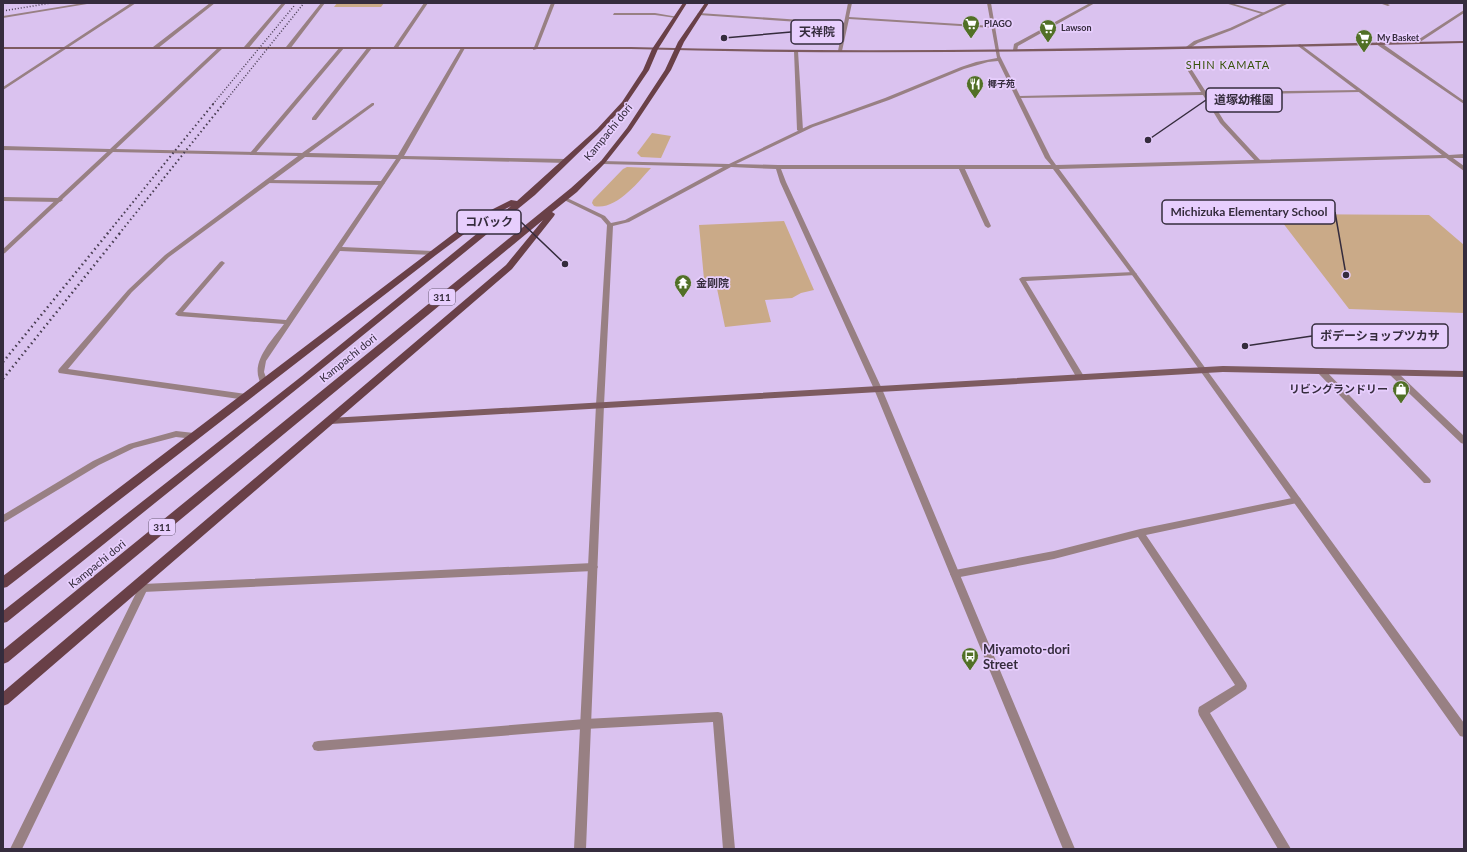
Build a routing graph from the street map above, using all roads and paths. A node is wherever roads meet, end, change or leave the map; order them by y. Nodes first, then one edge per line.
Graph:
1 (91, 3) edge
2 (134, 3) edge
3 (213, 3) edge
4 (284, 3) edge
5 (323, 3) edge
6 (426, 3) edge
7 (554, 3) edge
8 (685, 3) edge
9 (707, 3) edge
10 (850, 3) edge
11 (989, 3) edge
12 (1093, 3) edge
13 (1227, 3) edge
14 (1287, 3) edge
15 (1381, 3) edge
16 (1388, 5) dead end
17 (1464, 11) edge
18 (1264, 13) junction
19 (614, 14) dead end
20 (699, 14) junction
21 (3, 17) edge
22 (676, 17) junction
23 (847, 18) junction
24 (846, 24) junction
25 (992, 27) junction
26 (1415, 42) junction
27 (1464, 42) edge
28 (1378, 43) junction
29 (1300, 45) junction
30 (1188, 47) junction
31 (3, 48) edge
32 (66, 48) junction
33 (155, 48) junction
34 (221, 48) junction
35 (246, 48) junction
36 (288, 48) junction
37 (342, 48) junction
38 (370, 48) junction
39 (395, 48) junction
40 (463, 48) junction
41 (535, 49) junction
42 (655, 49) junction
43 (676, 50) junction
44 (796, 50) junction
45 (1015, 50) junction
46 (840, 51) junction
47 (997, 51) junction
48 (1000, 59) junction
49 (1190, 71) dead end
50 (3, 89) edge
51 (1360, 91) junction
52 (1203, 93) junction
53 (1019, 97) junction
54 (1464, 103) edge
55 (372, 104) dead end
56 (314, 119) dead end
57 (800, 130) junction
58 (3, 148) edge
59 (113, 150) junction
60 (252, 154) junction
61 (305, 155) junction
62 (1448, 156) junction
63 (1464, 156) edge
64 (400, 157) junction
65 (566, 161) junction
66 (603, 162) junction
67 (1259, 162) junction
68 (730, 165) junction
69 (778, 166) junction
70 (961, 167) junction
71 (1054, 167) junction
72 (1464, 169) edge
73 (268, 182) junction
74 (382, 183) junction
75 (532, 193) junction
76 (3, 198) edge
77 (563, 198) junction
78 (60, 200) junction
79 (610, 225) junction
80 (988, 226) dead end
81 (338, 249) junction
82 (3, 252) edge
83 (433, 253) junction
84 (222, 263) dead end
85 (1134, 274) junction
86 (289, 322) junction
87 (1202, 370) junction
88 (1321, 371) junction
89 (1393, 373) junction
90 (1464, 374) edge
91 (1081, 378) junction
92 (264, 383) junction
93 (878, 389) junction
94 (246, 397) junction
95 (600, 405) junction
96 (330, 421) junction
97 (194, 436) junction
98 (1464, 441) edge
99 (1428, 481) dead end
100 (1297, 500) junction
101 (3, 519) edge
102 (1140, 533) junction
103 (594, 567) junction
104 (955, 574) junction
105 (3, 583) edge
106 (141, 586) junction
107 (3, 618) edge
108 (3, 658) edge
109 (3, 700) edge
110 (585, 724) junction
111 (1464, 732) edge
112 (318, 746) dead end
113 (16, 849) edge
114 (580, 849) edge
115 (729, 849) edge
116 (1069, 849) edge
117 (1285, 849) edge

1 - 21 street
2 - 32 street
3 - 33 street
4 - 35 street
5 - 36 street
6 - 39 street
7 - 41 street
8 - 22 main road, 311
9 - 20 main road, 311
10 - 23 street
11 - 25 street
12 - 45 street
13 - 18 street
14 - 18 street
15 - 16 street
17 - 26 street
18 - 30 street
19 - 22 street
20 - 24 street
20 - 43 main road, 311
22 - 42 main road, 311
23 - 24 street
23 - 25 street
24 - 46 street
25 - 47 street
26 - 27 street
26 - 28 street
28 - 29 street
28 - 54 street
29 - 30 street
29 - 51 street
30 - 45 street
31 - 32 street
32 - 33 street
32 - 50 street
33 - 34 street
34 - 35 street
34 - 59 street
35 - 36 street
36 - 37 street
37 - 38 street
37 - 60 street
38 - 39 street
38 - 56 street
39 - 40 street
40 - 41 street
40 - 64 street
41 - 42 street
42 - 43 street
42 - 65 main road, Kampachi dori / 311
43 - 44 street
43 - 66 main road, Kampachi dori / 311
44 - 46 street
44 - 57 street
45 - 47 street
46 - 47 street
47 - 48 street
48 - 53 street
48 - 57 street
49 - 52 street
51 - 52 street
51 - 62 street
52 - 53 street
52 - 67 street
53 - 71 street
55 - 61 street
57 - 68 street
58 - 59 street
59 - 60 street
59 - 78 street
60 - 61 street
61 - 64 street
61 - 73 street
62 - 63 street
62 - 67 street
62 - 72 street
64 - 65 street
64 - 74 street
65 - 75 main road, Kampachi dori / 311
66 - 68 street
66 - 77 main road, Kampachi dori / 311
67 - 71 street
68 - 69 street
68 - 79 street
69 - 70 street
69 - 93 street
70 - 71 street
70 - 80 street
71 - 85 street
73 - 74 street
73 - 94 street
74 - 81 street
75 - 83 main road
75 - 107 main road, Kampachi dori / 311
76 - 78 street
77 - 79 street
77 - 96 main road
77 - 108 main road, Kampachi dori / 311
78 - 82 street
79 - 95 street
81 - 83 street
81 - 86 street
83 - 92 main road
84 - 86 street
85 - 87 street
85 - 91 street
86 - 92 street
87 - 88 street
87 - 91 street
87 - 100 street
88 - 89 street
88 - 99 street
89 - 90 street
89 - 98 street
91 - 93 street
92 - 94 main road
93 - 95 street
93 - 104 street
94 - 97 main road
95 - 96 street
95 - 103 street
96 - 106 main road
97 - 101 street
97 - 105 main road
100 - 102 street
100 - 111 street
102 - 104 street
102 - 117 street
103 - 106 street
103 - 110 street
104 - 116 street
106 - 109 main road
106 - 113 street
110 - 112 street
110 - 114 street
110 - 115 street

